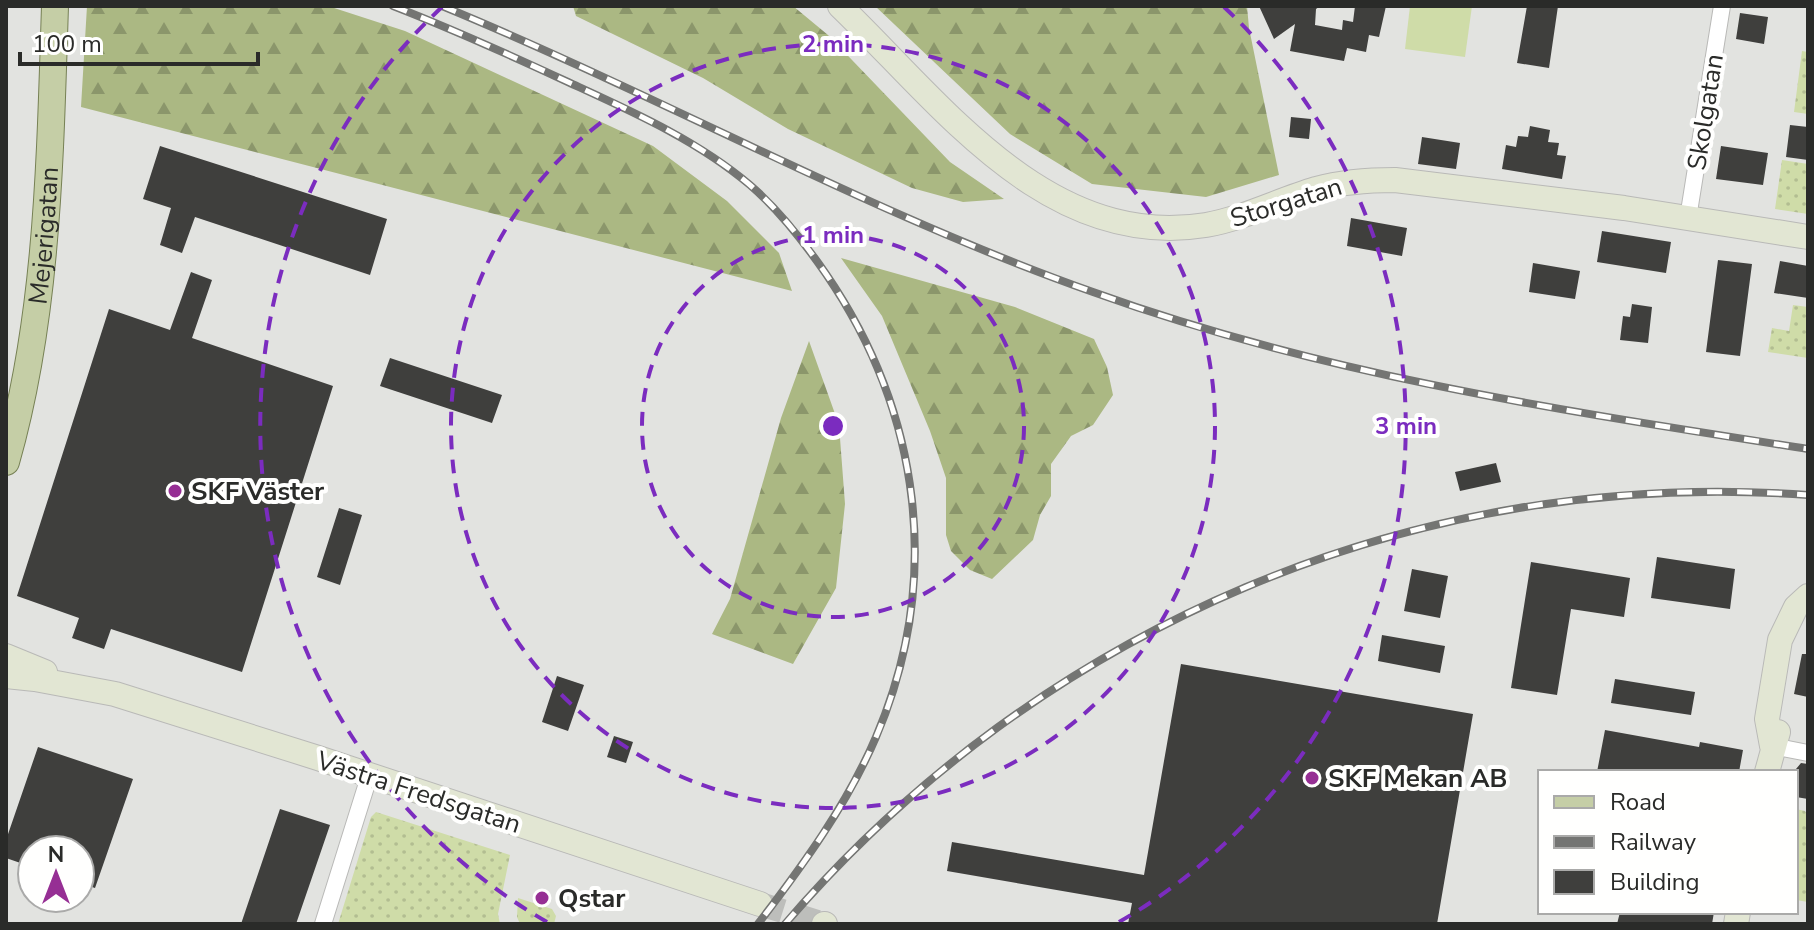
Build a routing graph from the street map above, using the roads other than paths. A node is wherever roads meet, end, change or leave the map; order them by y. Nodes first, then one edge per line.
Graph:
1 (55, 6) edge
2 (840, 6) edge
3 (1722, 6) edge
4 (1688, 218) junction
5 (1808, 237) edge
6 (6, 462) edge
7 (1808, 596) edge
8 (1808, 621) edge
9 (6, 656) edge
10 (6, 676) edge
11 (77, 685) junction
12 (1772, 746) junction
13 (1808, 753) edge
14 (1767, 770) edge
15 (369, 777) junction
16 (760, 904) tunnel mouth
17 (323, 924) edge

1 - 6 main road, Mejerigatan
2 - 4 street, Storgatan
3 - 4 street, Skolgatan
4 - 5 street, Storgatan
7 - 12 street
8 - 12 street
9 - 11 street, Västra Fredsgatan
10 - 11 street, Västra Fredsgatan
11 - 15 street, Västra Fredsgatan
12 - 13 street
12 - 14 street
15 - 16 street, Västra Fredsgatan
15 - 17 street

